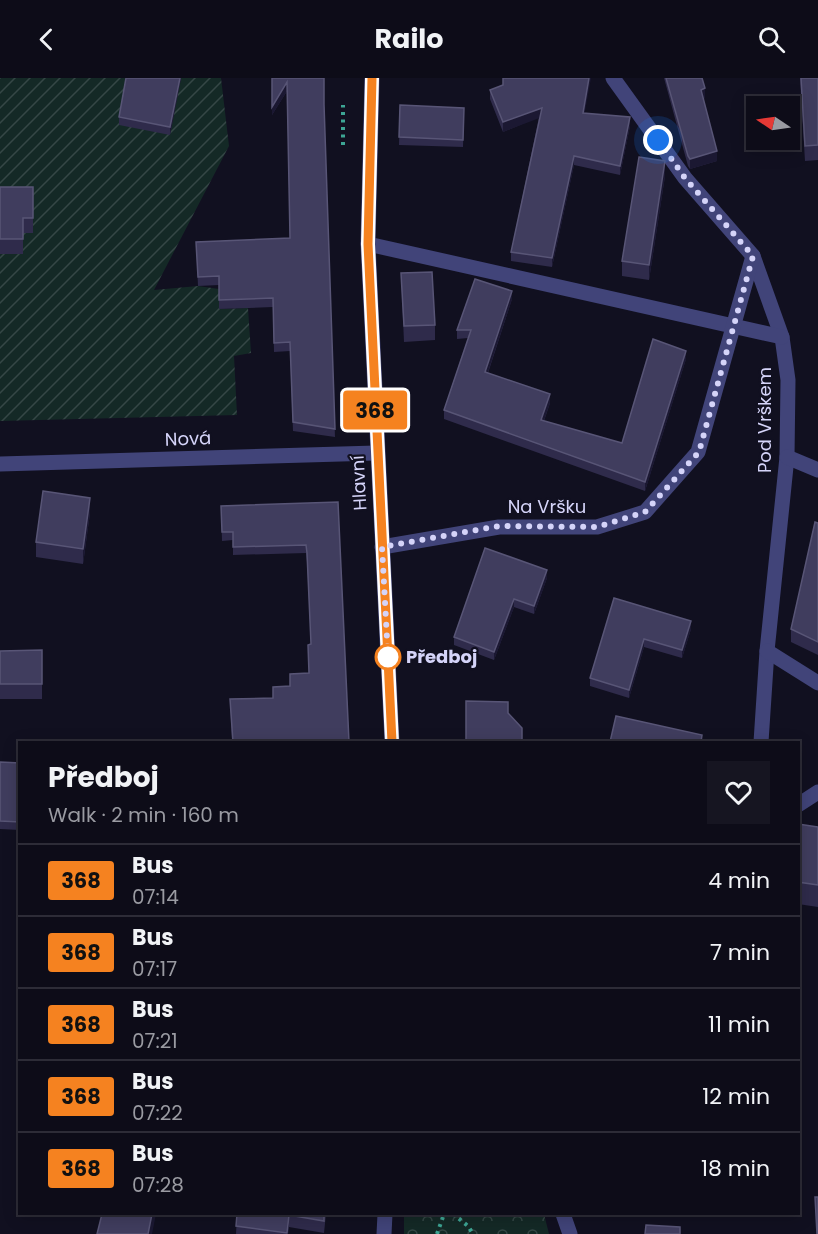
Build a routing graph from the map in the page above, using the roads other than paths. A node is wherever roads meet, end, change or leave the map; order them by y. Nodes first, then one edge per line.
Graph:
1 (372, 78) edge
2 (614, 78) edge
3 (368, 244) junction
4 (753, 256) junction
5 (734, 326) junction
6 (782, 337) junction
7 (376, 453) junction
8 (787, 457) junction
9 (0, 464) edge
10 (818, 470) edge
11 (382, 547) junction
12 (767, 651) junction
13 (818, 683) edge
14 (392, 741) edge
15 (761, 741) edge
16 (818, 792) edge
17 (800, 804) edge
18 (385, 1215) edge
19 (384, 1234) edge

1 - 3 street, Hlavní
2 - 4 street, Pod Vrškem
3 - 5 street
3 - 7 street, Hlavní
4 - 5 street, Na Vršku
4 - 6 street, Pod Vrškem
5 - 6 street
5 - 11 street, Na Vršku
6 - 8 street, Pod Vrškem
7 - 9 street, Nová
7 - 11 street, Hlavní
8 - 10 street
8 - 12 street, Pod Vrškem
11 - 14 street, Hlavní
12 - 13 street
12 - 15 street, Pod Vrškem
16 - 17 street
18 - 19 street

